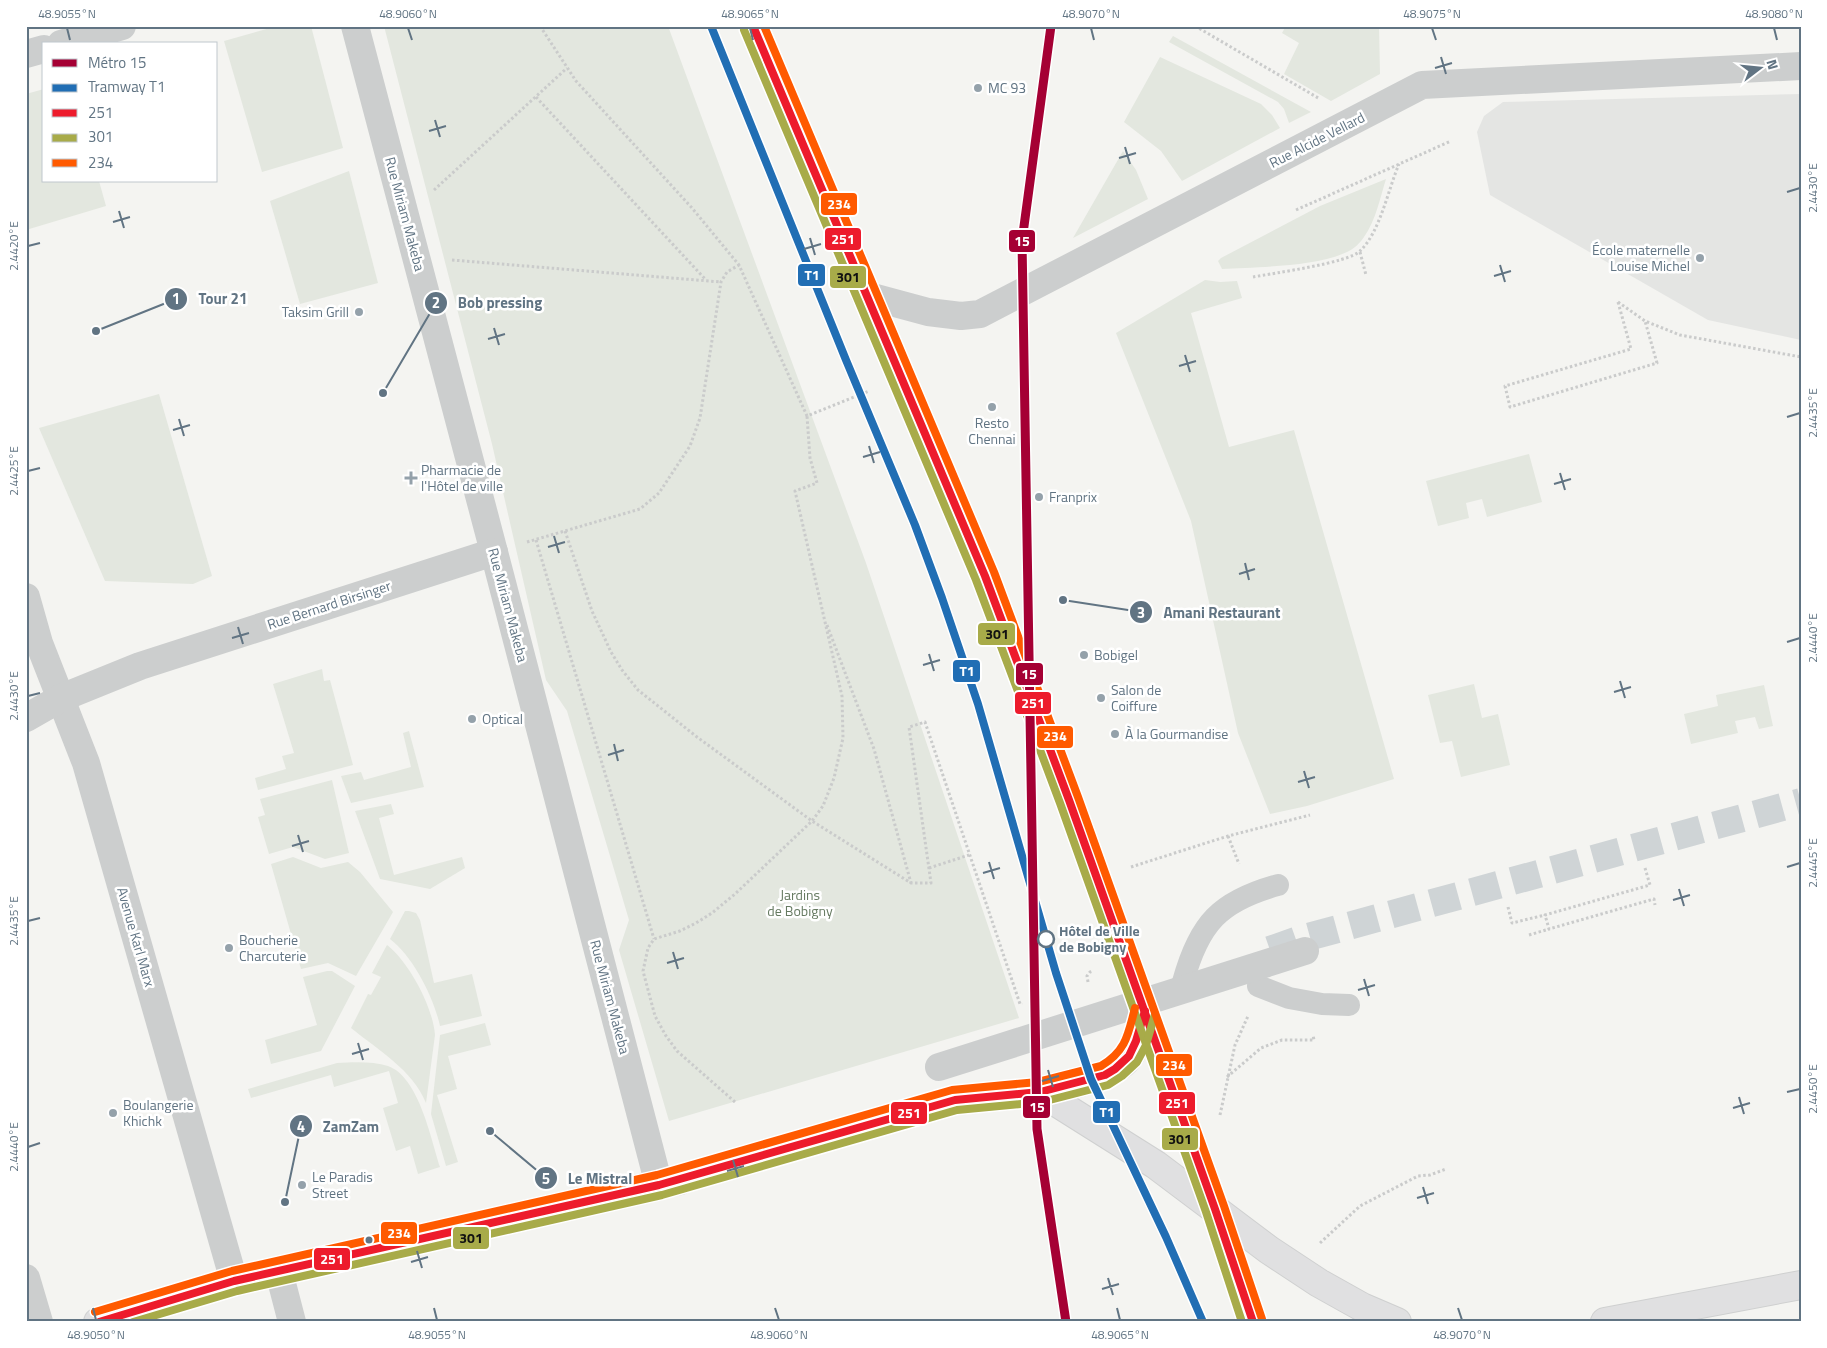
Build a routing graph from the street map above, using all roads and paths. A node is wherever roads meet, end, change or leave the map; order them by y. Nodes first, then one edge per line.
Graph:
1 (122, 26) edge
2 (355, 26) edge
3 (540, 26) edge
4 (753, 26) edge
5 (1195, 26) edge
6 (67, 42) edge
7 (42, 49) edge
8 (26, 54) edge
9 (1801, 66) edge
10 (567, 68) junction
11 (536, 97) junction
12 (1354, 121) junction
13 (1451, 141) dead end
14 (1399, 164) junction
15 (1296, 210) dead end
16 (405, 215) junction
17 (1360, 252) junction
18 (416, 257) junction
19 (739, 265) junction
20 (1366, 275) dead end
21 (1253, 277) dead end
22 (706, 280) junction
23 (721, 282) junction
24 (865, 295) junction
25 (1646, 321) junction
26 (1801, 357) edge
27 (877, 388) dead end
28 (807, 416) junction
29 (565, 532) junction
30 (536, 540) junction
31 (494, 552) junction
32 (26, 596) edge
33 (823, 614) junction
34 (61, 698) junction
35 (26, 718) edge
36 (1310, 815) dead end
37 (812, 821) junction
38 (969, 855) junction
39 (929, 868) junction
40 (1645, 868) dead end
41 (1096, 878) junction
42 (911, 883) junction
43 (1278, 885) dead end
44 (1655, 905) dead end
45 (1508, 907) dead end
46 (1545, 915) junction
47 (1549, 929) junction
48 (1529, 935) dead end
49 (654, 939) junction
50 (1305, 951) dead end
51 (1183, 982) dead end
52 (1091, 983) dead end
53 (1082, 986) dead end
54 (1262, 987) joint
55 (1028, 1001) dead end
56 (1302, 1001) junction
57 (1349, 1005) dead end
58 (1145, 1011) junction
59 (939, 1067) dead end
60 (1228, 1078) junction
61 (1040, 1092) junction
62 (955, 1100) tunnel mouth
63 (735, 1102) dead end
64 (1220, 1115) dead end
65 (1446, 1169) dead end
66 (670, 1182) joint
67 (1215, 1209) junction
68 (1302, 1271) junction
69 (279, 1272) junction
70 (26, 1278) edge
71 (234, 1281) junction
72 (1801, 1285) edge
73 (39, 1322) edge
74 (98, 1322) edge
75 (292, 1322) edge
76 (1253, 1322) edge
77 (1397, 1322) edge
78 (1605, 1322) edge

1 - 6 street
2 - 16 street, Rue Miriam Makeba
3 - 10 path
4 - 24 street
5 - 12 path
7 - 8 street
9 - 12 street, Rue Alcide Vellard
10 - 11 path
10 - 19 path
11 - 16 path
11 - 22 path
12 - 24 street, Rue Alcide Vellard
13 - 14 path
14 - 15 path
14 - 17 path
16 - 18 street, Rue Miriam Makeba
17 - 20 path
17 - 21 path
18 - 22 path
18 - 31 street, Rue Miriam Makeba
19 - 23 path
19 - 28 path
22 - 23 path
23 - 29 path
24 - 41 street
25 - 25 path
25 - 26 path
27 - 28 path
28 - 33 path
29 - 30 path
29 - 37 path
30 - 31 path
30 - 49 path
31 - 34 street, Rue Bernard Birsinger
31 - 66 street, Rue Miriam Makeba
32 - 34 street, Avenue Karl Marx
33 - 37 path
33 - 42 path
34 - 35 street, Rue Bernard Birsinger
34 - 71 street, Avenue Karl Marx
36 - 41 path
37 - 42 path
37 - 49 path
38 - 39 path
38 - 39 path
38 - 55 path
39 - 42 path
40 - 46 path
41 - 58 street
43 - 51 lane
44 - 47 path
45 - 46 path
46 - 47 path
47 - 48 path
49 - 63 path
50 - 59 street, bridge
52 - 53 path
54 - 56 lane
54 - 60 path
56 - 57 lane
56 - 60 path
58 - 61 street
58 - 67 street
60 - 64 path
61 - 62 main road
61 - 67 main road
65 - 68 path
66 - 69 main road
67 - 68 main road
67 - 76 street
68 - 77 main road
69 - 71 main road
69 - 75 street
70 - 73 street
71 - 74 main road
72 - 78 main road

